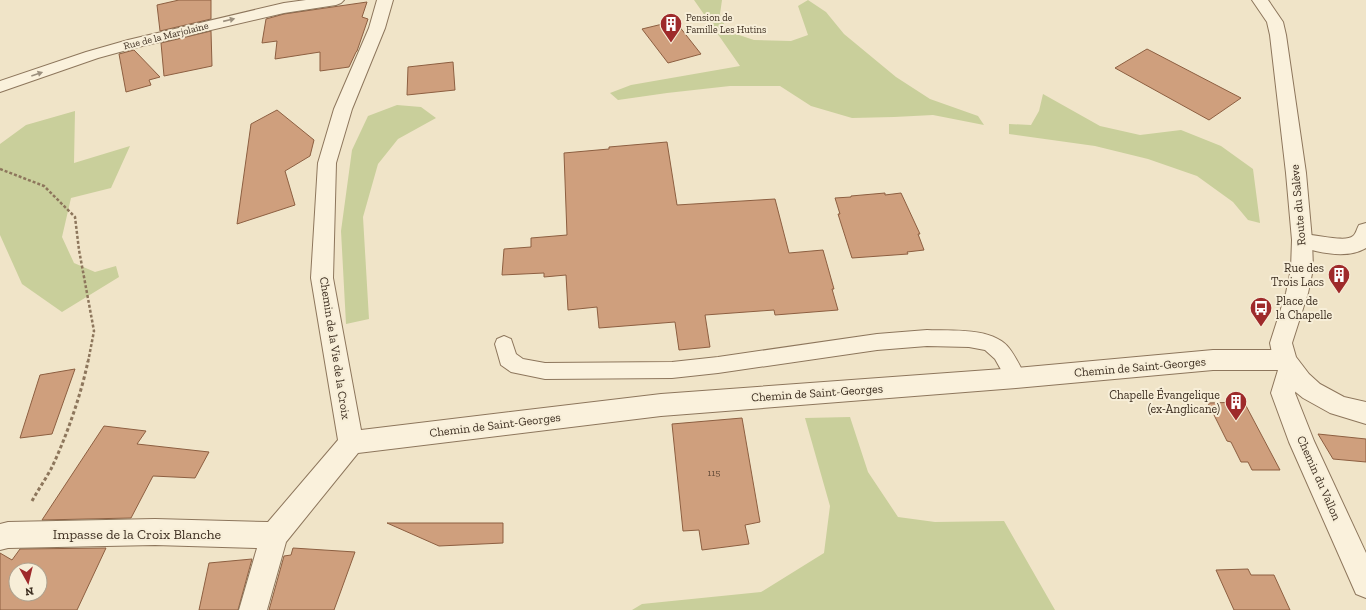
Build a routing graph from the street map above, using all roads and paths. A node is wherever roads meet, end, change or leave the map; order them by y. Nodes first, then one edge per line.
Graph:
1 (336, 0) edge
2 (385, 0) edge
3 (1260, 0) edge
4 (0, 87) edge
5 (0, 169) edge
6 (1366, 230) edge
7 (1302, 240) junction
8 (504, 344) dead end
9 (1287, 365) junction
10 (1016, 378) junction
11 (1366, 413) edge
12 (351, 443) junction
13 (32, 501) dead end
14 (274, 535) junction
15 (0, 537) edge
16 (1366, 584) edge
17 (253, 610) edge

4 -> 1 street, Rue de la Marjolaine
2 - 12 street, Chemin de la Vie de la Croix
3 - 7 street, Route du Salève
5 - 13 path
6 - 7 street
7 - 9 street, Route du Salève
8 - 10 lane
9 - 10 street, Chemin de Saint-Georges
9 - 11 street
9 - 16 street, Chemin du Vallon
10 - 12 street, Chemin de Saint-Georges
12 - 14 street
14 - 15 street, Impasse de la Croix Blanche
14 - 17 street

